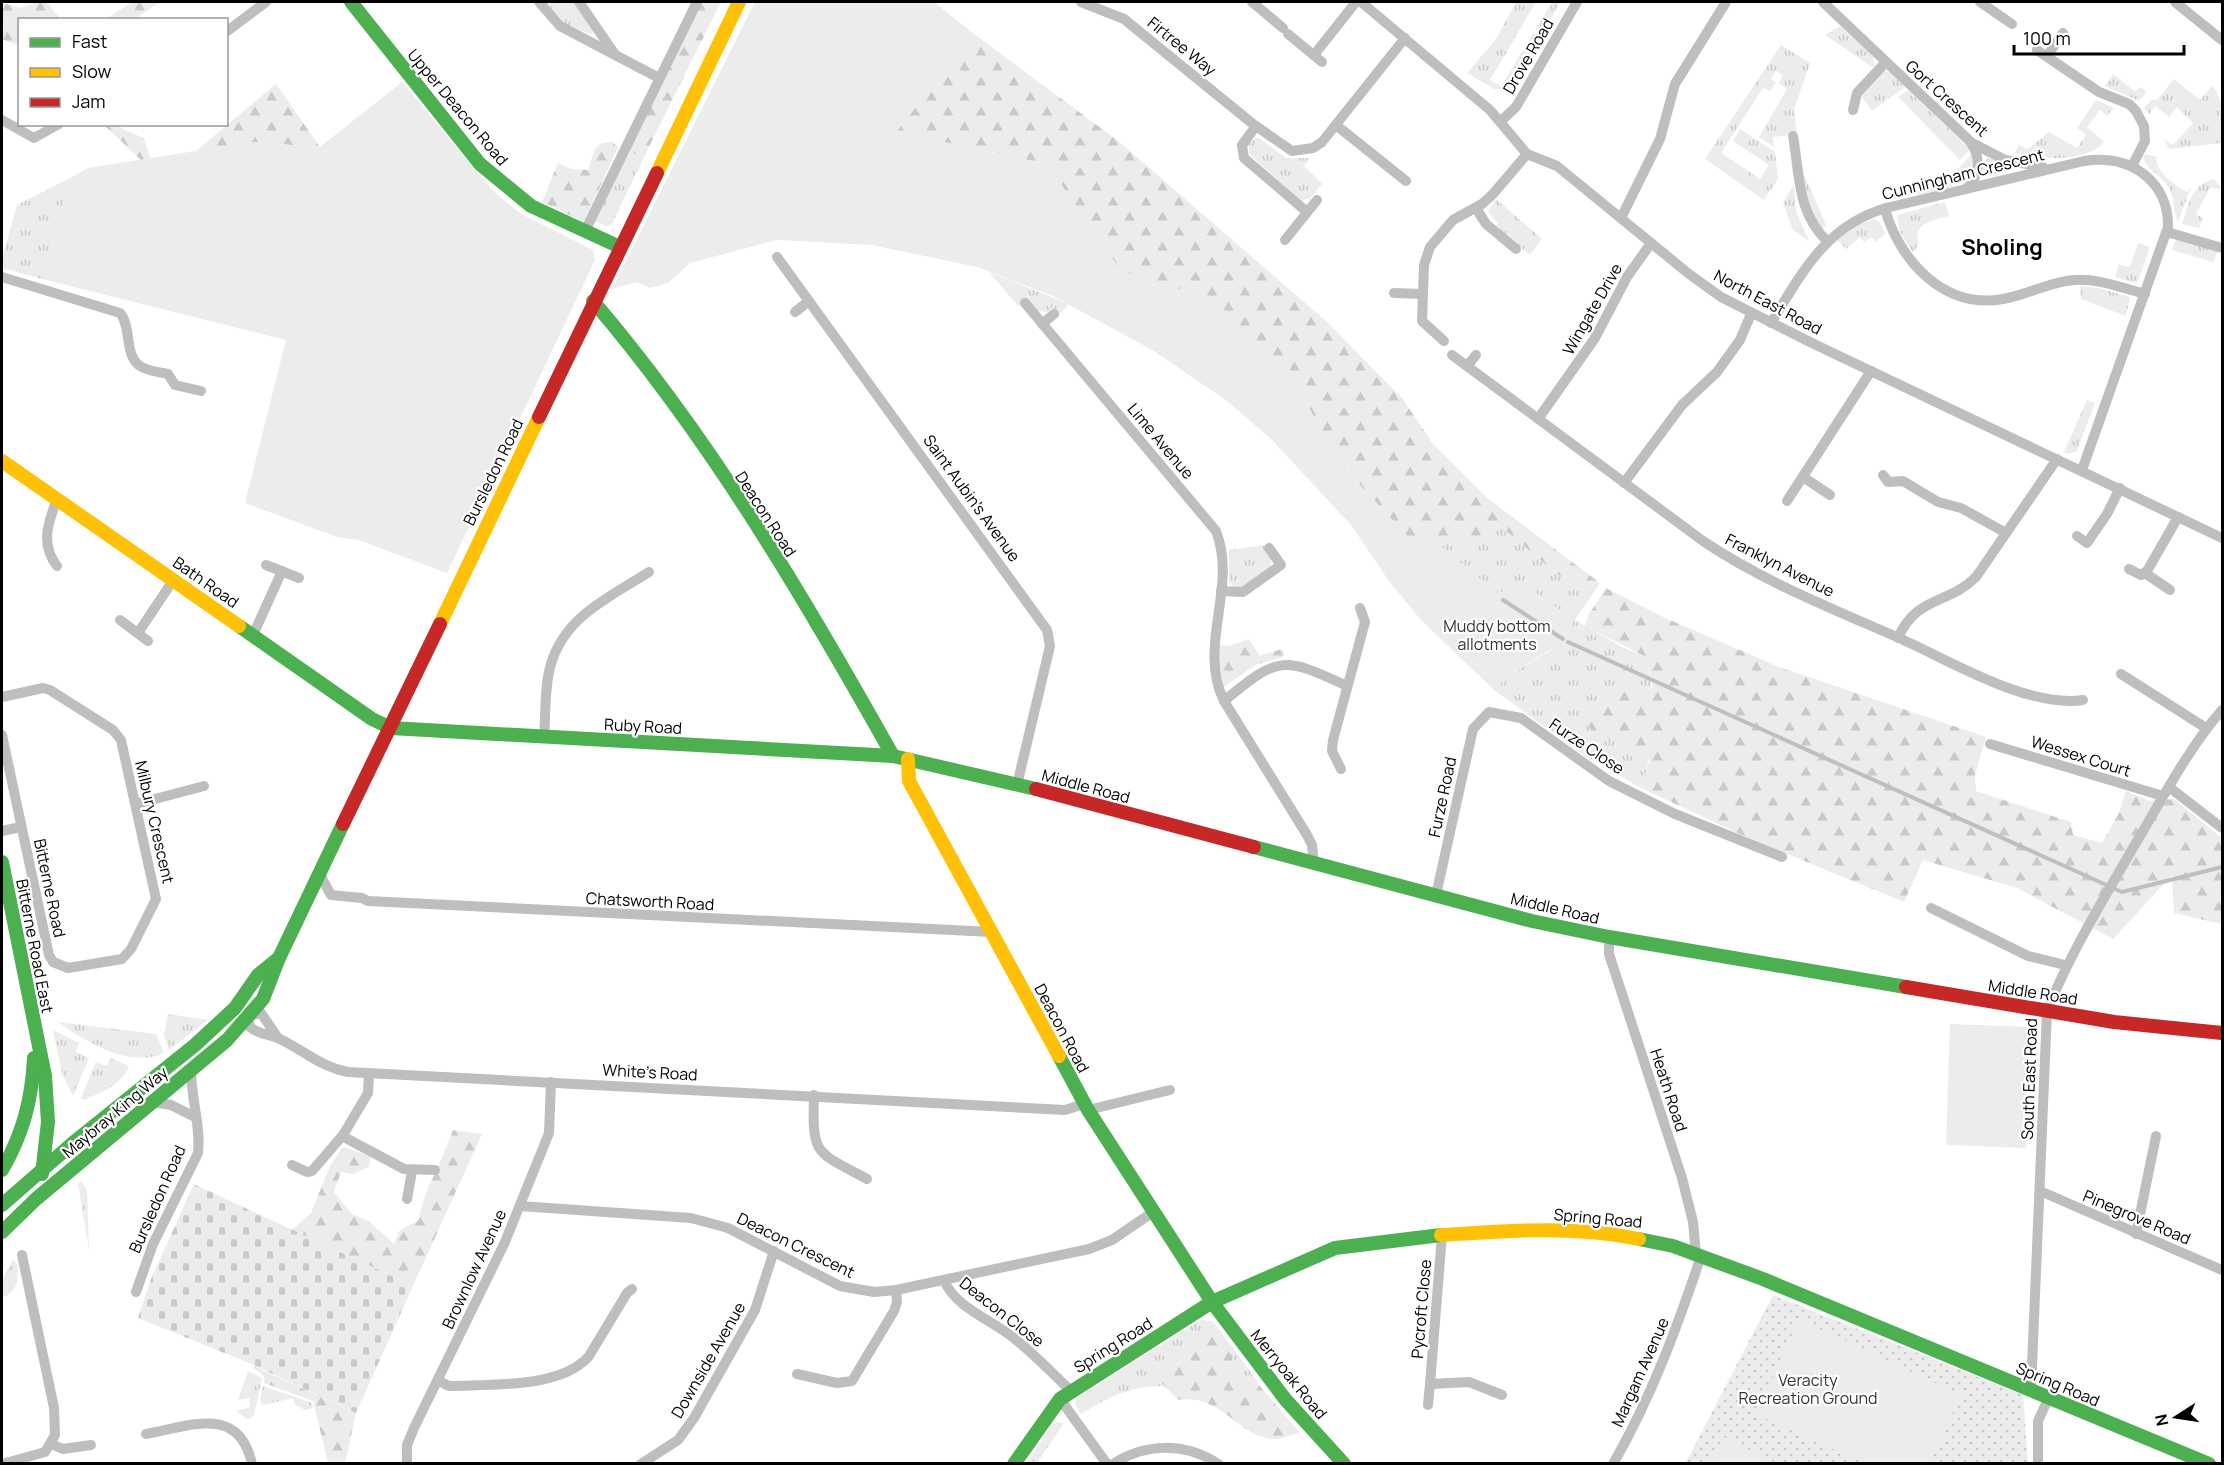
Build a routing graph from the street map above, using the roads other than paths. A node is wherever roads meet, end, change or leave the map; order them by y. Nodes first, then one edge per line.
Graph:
1 (266, 2) edge
2 (351, 2) edge
3 (539, 2) edge
4 (579, 2) edge
5 (697, 2) edge
6 (739, 2) edge
7 (1081, 2) edge
8 (1252, 2) edge
9 (1356, 2) edge
10 (1361, 2) edge
11 (1577, 2) edge
12 (1726, 2) edge
13 (1822, 2) edge
14 (1980, 2) edge
15 (2175, 2) edge
16 (2013, 24) dead end
17 (228, 30) edge
18 (2062, 33) dead end
19 (1405, 38) junction
20 (2223, 40) edge
21 (615, 55) junction
22 (1885, 63) junction
23 (659, 78) junction
24 (1853, 110) dead end
25 (2, 120) edge
26 (1501, 121) junction
27 (1336, 125) junction
28 (55, 126) edge
29 (1256, 126) junction
30 (1793, 136) dead end
31 (1969, 141) junction
32 (1527, 154) junction
33 (2132, 166) junction
34 (2059, 167) junction
35 (1406, 181) dead end
36 (1963, 190) junction
37 (1317, 200) dead end
38 (1476, 208) junction
39 (1885, 208) junction
40 (1307, 212) junction
41 (1621, 218) junction
42 (585, 231) junction
43 (2167, 232) junction
44 (1285, 240) dead end
45 (1827, 241) junction
46 (1651, 243) junction
47 (620, 247) junction
48 (2223, 248) edge
49 (1516, 249) dead end
50 (777, 257) dead end
51 (2, 277) edge
52 (1394, 293) dead end
53 (1422, 294) junction
54 (2145, 294) junction
55 (593, 301) junction
56 (809, 302) junction
57 (1025, 303) dead end
58 (795, 312) dead end
59 (1054, 314) dead end
60 (1751, 314) junction
61 (1771, 323) junction
62 (1042, 324) junction
63 (1444, 341) dead end
64 (1452, 355) dead end
65 (1476, 355) dead end
66 (1467, 366) junction
67 (1870, 371) junction
68 (201, 391) dead end
69 (1538, 419) junction
70 (2057, 459) junction
71 (2, 461) edge
72 (2082, 470) junction
73 (1803, 477) junction
74 (1624, 483) junction
75 (1886, 484) dead end
76 (2120, 488) junction
77 (1830, 495) dead end
78 (57, 499) junction
79 (1787, 501) dead end
80 (2178, 517) junction
81 (2006, 533) junction
82 (2077, 536) dead end
83 (2223, 538) edge
84 (1269, 548) dead end
85 (266, 565) dead end
86 (1984, 565) junction
87 (57, 566) dead end
88 (2129, 569) dead end
89 (282, 571) junction
90 (649, 572) dead end
91 (1995, 572) dead end
92 (2145, 573) junction
93 (299, 578) dead end
94 (174, 579) junction
95 (2170, 590) dead end
96 (1221, 591) junction
97 (1360, 608) dead end
98 (120, 620) dead end
99 (138, 633) junction
100 (253, 635) junction
101 (1898, 638) junction
102 (148, 641) dead end
103 (2121, 674) dead end
104 (1347, 686) junction
105 (2, 697) edge
106 (2083, 700) dead end
107 (1224, 701) junction
108 (2223, 710) edge
109 (1489, 712) joint
110 (391, 728) junction
111 (2206, 728) junction
112 (2, 735) edge
113 (544, 737) junction
114 (1990, 744) dead end
115 (893, 756) junction
116 (909, 759) junction
117 (1341, 769) dead end
118 (1017, 785) junction
119 (204, 786) dead end
120 (2166, 791) junction
121 (136, 804) junction
122 (21, 827) junction
123 (2223, 828) edge
124 (2, 831) edge
125 (1782, 858) dead end
126 (2, 862) edge
127 (1314, 864) junction
128 (320, 875) junction
129 (1436, 896) junction
130 (1931, 908) dead end
131 (8, 924) edge
132 (992, 932) junction
133 (1609, 938) junction
134 (49, 955) joint
135 (279, 958) junction
136 (2066, 964) junction
137 (235, 1008) junction
138 (2047, 1011) junction
139 (248, 1016) junction
140 (2223, 1033) edge
141 (35, 1037) junction
142 (278, 1038) junction
143 (191, 1070) junction
144 (369, 1073) junction
145 (551, 1082) junction
146 (1170, 1090) dead end
147 (814, 1095) junction
148 (153, 1102) junction
149 (1086, 1107) junction
150 (195, 1118) junction
151 (48, 1122) junction
152 (342, 1136) junction
153 (2156, 1136) dead end
154 (73, 1143) junction
155 (292, 1165) dead end
156 (43, 1169) junction
157 (2, 1170) edge
158 (435, 1170) dead end
159 (412, 1171) junction
160 (867, 1179) dead end
161 (2040, 1191) junction
162 (36, 1199) junction
163 (407, 1199) dead end
164 (2, 1205) edge
165 (520, 1206) junction
166 (1153, 1212) junction
167 (2, 1232) edge
168 (2136, 1234) junction
169 (1442, 1235) junction
170 (774, 1251) junction
171 (22, 1255) dead end
172 (1699, 1255) junction
173 (2223, 1270) edge
174 (944, 1280) junction
175 (632, 1289) dead end
176 (896, 1290) junction
177 (136, 1292) dead end
178 (1212, 1302) junction
179 (797, 1374) dead end
180 (439, 1381) junction
181 (1430, 1384) junction
182 (2031, 1390) junction
183 (1066, 1395) junction
184 (1502, 1395) dead end
185 (2048, 1399) junction
186 (1428, 1405) dead end
187 (146, 1434) dead end
188 (51, 1444) junction
189 (91, 1444) dead end
190 (2, 1464) edge
191 (252, 1464) edge
192 (407, 1464) edge
193 (641, 1464) edge
194 (1014, 1464) edge
195 (1107, 1464) edge
196 (1113, 1464) edge
197 (1218, 1464) edge
198 (1344, 1464) edge
199 (1613, 1464) edge
200 (2038, 1464) edge
201 (2209, 1464) edge

1 - 17 street
2 - 42 street, Upper Deacon Road
3 - 21 street
4 - 21 street
5 - 23 street
6 - 47 street, Bursledon Road
7 - 29 street, Firtree Way
8 - 9 street
10 - 19 street, North East Road
11 - 26 street, Drove Road
12 - 41 street
13 - 22 street, Gort Crescent
14 - 16 street
15 - 20 street
18 - 33 street
19 - 26 street, North East Road
19 - 27 street, Firtree Way
21 - 23 street
22 - 24 street, Gort Crescent
22 - 31 street, Gort Crescent
23 - 42 street
25 - 28 street
26 - 32 street, North East Road
27 - 29 street, Firtree Way
27 - 35 street
29 - 40 street
30 - 45 street
31 - 34 street, Gort Crescent
31 - 36 street
32 - 38 street
32 - 41 street, North East Road
33 - 34 street, Cunningham Crescent
33 - 43 street, Cunningham Crescent
34 - 36 street, Cunningham Crescent
36 - 39 street, Cunningham Crescent
37 - 40 street
38 - 49 street
38 - 53 street
39 - 45 street, Cunningham Crescent
39 - 54 street
40 - 44 street
41 - 46 street, North East Road
42 - 47 street, Upper Deacon Road
43 - 48 street
43 - 54 street, Cunningham Crescent
45 - 61 street, Cunningham Crescent
46 - 60 street, North East Road
46 - 69 street, Wingate Drive
47 - 55 street, Bursledon Road
50 - 56 street, Saint Aubin's Avenue
51 - 68 street
52 - 53 street
53 - 63 street
54 - 72 street, Cunningham Crescent
55 - 110 street, Bursledon Road
55 - 115 street, Deacon Road
56 - 58 street
56 - 118 street, Saint Aubin's Avenue
57 - 62 street, Lime Avenue
59 - 62 street
60 - 61 street, North East Road
60 - 74 street
61 - 67 street, North East Road
62 - 96 street, Lime Avenue
64 - 66 street, Franklyn Avenue
65 - 66 street
66 - 69 street, Franklyn Avenue
67 - 70 street, North East Road
67 - 73 street
69 - 74 street, Franklyn Avenue
70 - 72 street, North East Road
70 - 81 street
71 - 78 street, Bath Road
72 - 76 street, North East Road
73 - 77 street
73 - 79 street
74 - 101 street, Franklyn Avenue
75 - 81 street
76 - 80 street, North East Road
76 - 82 street
78 - 87 street
78 - 94 street, Bath Road
80 - 83 street, North East Road
80 - 92 street
81 - 86 street
84 - 96 street
85 - 89 street
86 - 91 street
86 - 101 street
88 - 92 street
89 - 93 street
89 - 100 street
90 - 113 street
92 - 95 street
94 - 99 street
94 - 100 street, Bath Road
96 - 107 street, Lime Avenue
97 - 104 street
98 - 99 street
99 - 102 street
100 - 110 street, Bath Road
101 - 106 street, Franklyn Avenue
103 - 111 street
104 - 107 street
104 - 117 street
105 - 121 street, Milbury Crescent
107 - 127 street, Lime Avenue
108 - 111 street, South East Road
109 - 125 street, Furze Close
109 - 129 street, Furze Road
110 - 113 street, Ruby Road
110 - 128 street, Bursledon Road
111 - 120 street, South East Road
112 - 122 street, Bitterne Road
113 - 115 street, Ruby Road
114 - 120 street, Wessex Court
115 - 116 street, Middle Road
116 - 118 street, Middle Road
116 - 132 street, Deacon Road
118 - 127 street, Middle Road
119 - 121 street
120 - 123 street
120 - 136 street, South East Road
121 - 134 street, Milbury Crescent
122 - 124 street, Bitterne Road
122 - 134 street, Bitterne Road
126 - 131 street, Bitterne Road East
127 - 129 street, Middle Road
128 - 132 street, Chatsworth Road
128 - 135 street, Bursledon Road
129 - 133 street, Middle Road
130 - 136 street
131 - 141 street, Bitterne Road East
132 - 149 street, Deacon Road
133 - 138 street, Middle Road
133 - 172 street, Heath Road
135 - 137 street, Bursledon Road
135 - 139 street, Bursledon Road
136 - 138 street, South East Road
137 - 139 street, White's Road
137 - 154 street, Maybray King Way
138 - 140 street, Middle Road
138 - 161 street, South East Road
139 - 142 street, White's Road
139 - 142 street
139 - 143 street, Maybray King Way
141 - 151 street, Bitterne Road East
141 - 157 street, Bitterne Road East
142 - 144 street, White's Road
143 - 148 street, Maybray King Way
143 - 150 street, Bursledon Road
144 - 145 street, White's Road
144 - 152 street
145 - 147 street, White's Road
145 - 165 street, Brownlow Avenue
146 - 149 street, White's Road
147 - 149 street, White's Road
147 - 160 street
148 - 150 street
148 - 162 street, Maybray King Way
149 - 166 street, Deacon Road
150 - 177 street, Bursledon Road
151 - 154 street
151 - 156 street, Bitterne Road East
152 - 155 street
152 - 159 street
153 - 168 street
154 - 156 street, Maybray King Way
156 - 162 street, Bitterne Road East
156 - 164 street, Maybray King Way
158 - 159 street
159 - 163 street
161 - 168 street, Pinegrove Road
161 - 182 street, South East Road
162 - 167 street, Maybray King Way
165 - 170 street, Deacon Crescent
165 - 180 street, Brownlow Avenue
166 - 174 street, Deacon Crescent
166 - 178 street, Deacon Road
168 - 173 street, Pinegrove Road
169 - 172 street, Spring Road
169 - 178 street, Spring Road
169 - 181 street, Pycroft Close
170 - 176 street, Deacon Crescent
170 - 193 street, Downside Avenue
171 - 188 street
172 - 182 street, Spring Road
172 - 199 street, Margam Avenue
174 - 176 street, Deacon Crescent
174 - 183 street, Deacon Close
175 - 180 street
176 - 179 street
178 - 183 street, Spring Road
178 - 198 street, Merryoak Road
180 - 192 street, Brownlow Avenue
181 - 184 street
181 - 186 street, Pycroft Close
182 - 185 street, Spring Road
183 - 194 street, Spring Road
183 - 195 street, Deacon Close
185 - 200 street
185 - 201 street, Spring Road
187 - 191 street
188 - 189 street
188 - 190 street
196 - 197 street

